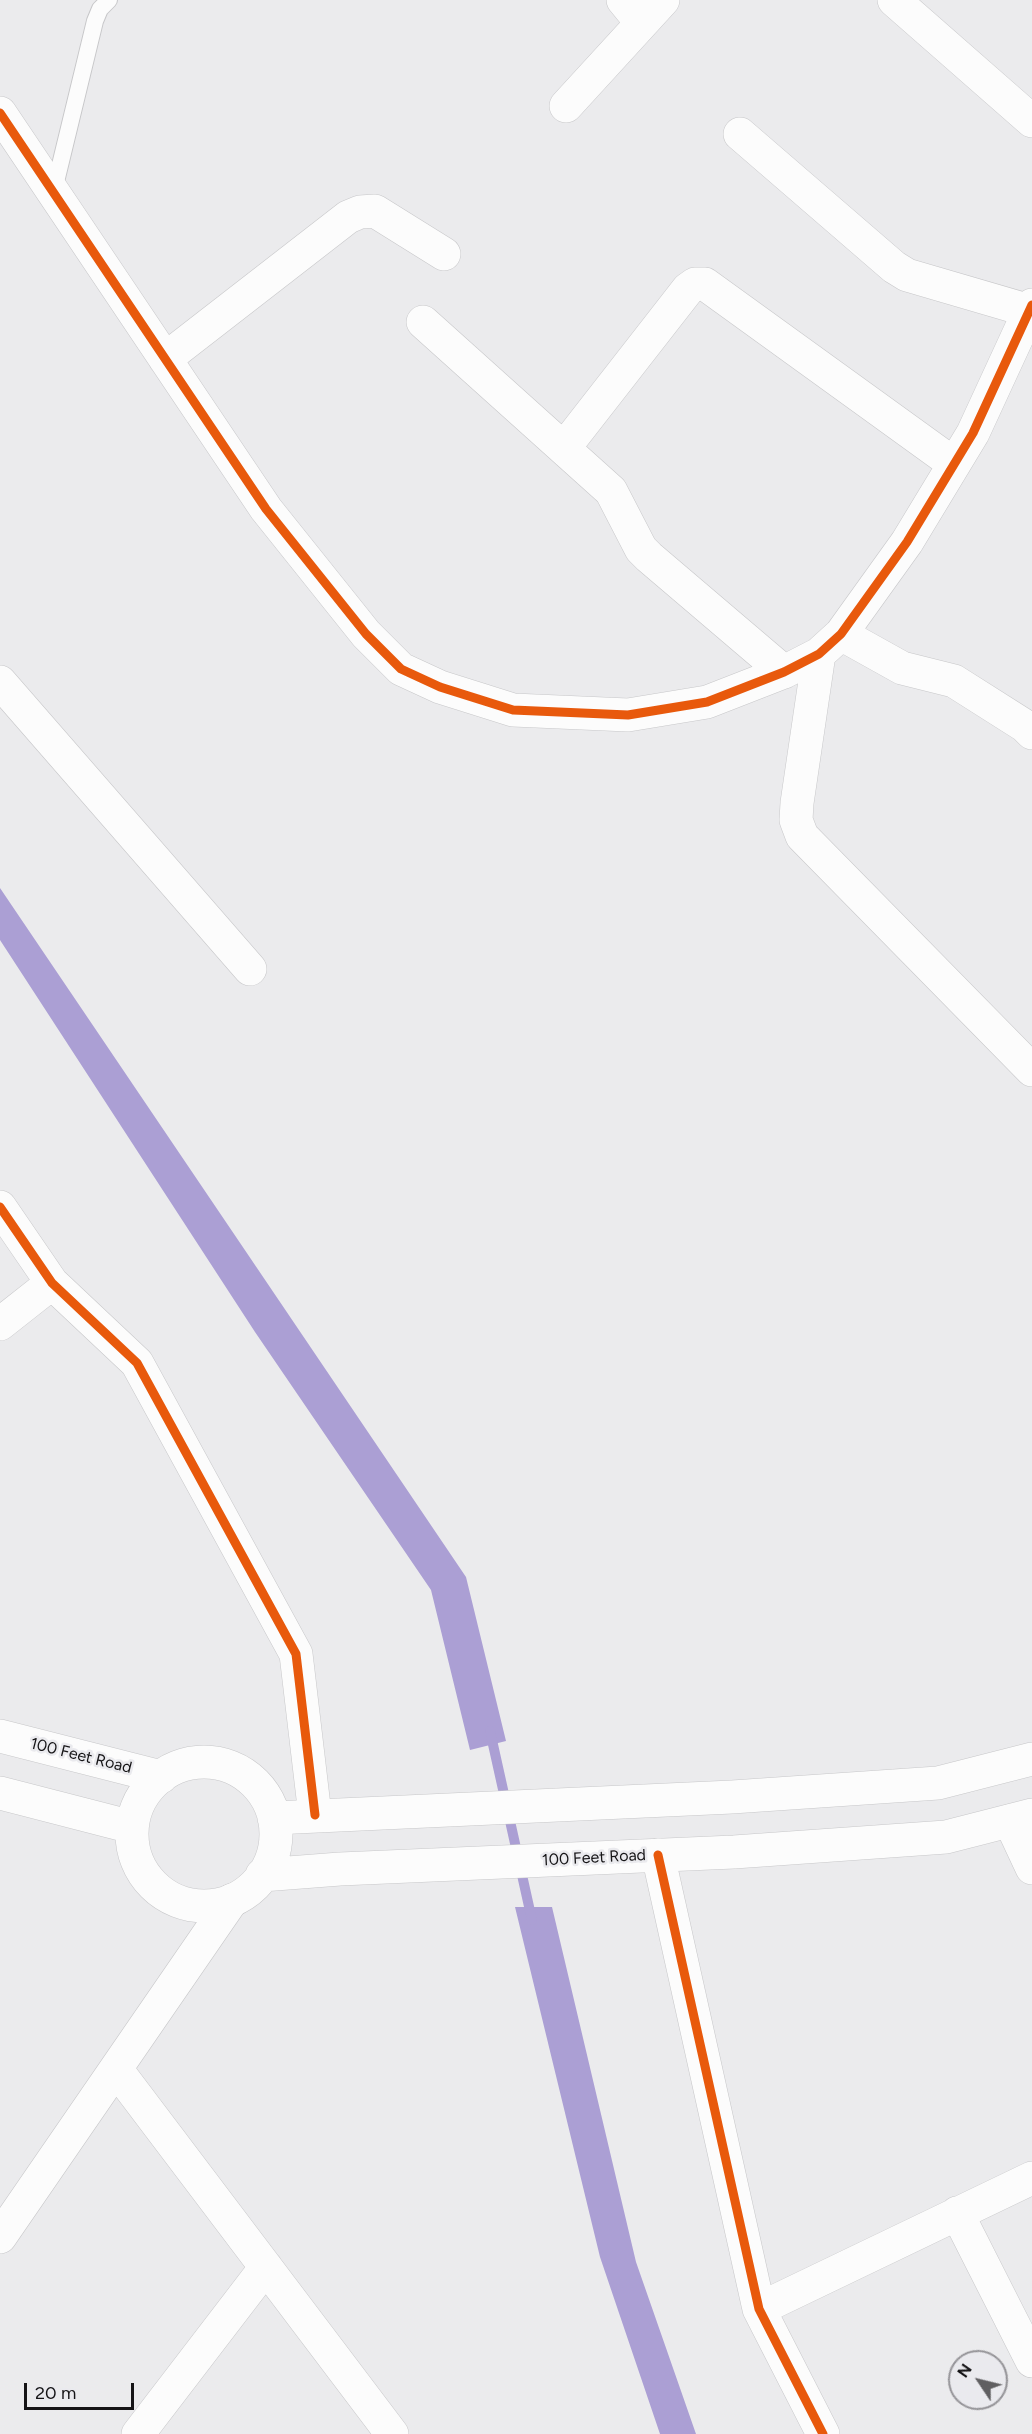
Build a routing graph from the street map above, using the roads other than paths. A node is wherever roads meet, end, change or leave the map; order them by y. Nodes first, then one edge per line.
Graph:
1 (109, 0) edge
2 (894, 0) edge
3 (643, 7) edge
4 (566, 106) dead end
5 (0, 112) edge
6 (1032, 121) edge
7 (740, 134) dead end
8 (54, 190) junction
9 (444, 254) dead end
10 (1031, 308) edge
11 (423, 322) dead end
12 (165, 359) junction
13 (564, 448) junction
14 (954, 464) junction
15 (830, 644) junction
16 (784, 672) junction
17 (0, 682) edge
18 (1032, 733) edge
19 (250, 969) dead end
20 (1032, 1070) edge
21 (0, 1207) edge
22 (52, 1283) junction
23 (0, 1324) edge
24 (0, 1736) edge
25 (1032, 1759) edge
26 (161, 1776) junction
27 (0, 1793) edge
28 (315, 1815) junction
29 (274, 1818) junction
30 (1021, 1818) edge
31 (132, 1827) junction
32 (658, 1855) junction
33 (1032, 1868) edge
34 (262, 1875) junction
35 (232, 1900) junction
36 (116, 2069) junction
37 (1032, 2178) edge
38 (957, 2214) junction
39 (1, 2233) edge
40 (266, 2267) junction
41 (759, 2309) junction
42 (1032, 2361) edge
43 (138, 2434) edge
44 (392, 2434) edge
45 (823, 2434) edge

1 - 8 lane
2 - 6 street
3 - 4 street
5 - 8 street
7 - 10 street
8 - 12 street
9 - 12 street
10 - 14 street
11 - 13 street
12 - 16 street
13 - 14 street
13 - 16 street
14 - 15 street
15 - 16 street
15 - 18 street
15 - 20 street
17 - 19 street
21 - 22 street
22 - 23 street
22 - 28 street
24 - 26 street, 100 Feet Road
25 - 28 street
26 - 29 street, 100 Feet Road
26 - 31 street, 100 Feet Road
27 - 31 street
28 - 29 street
29 - 34 street, 100 Feet Road
30 - 32 street, 100 Feet Road
30 - 33 street
31 - 35 street, 100 Feet Road
32 - 34 street, 100 Feet Road
32 - 41 street
34 - 35 street, 100 Feet Road
35 - 36 street
36 - 39 street
36 - 40 street
37 - 38 street
38 - 41 street
38 - 42 street
40 - 43 street
40 - 44 street
41 - 45 street

